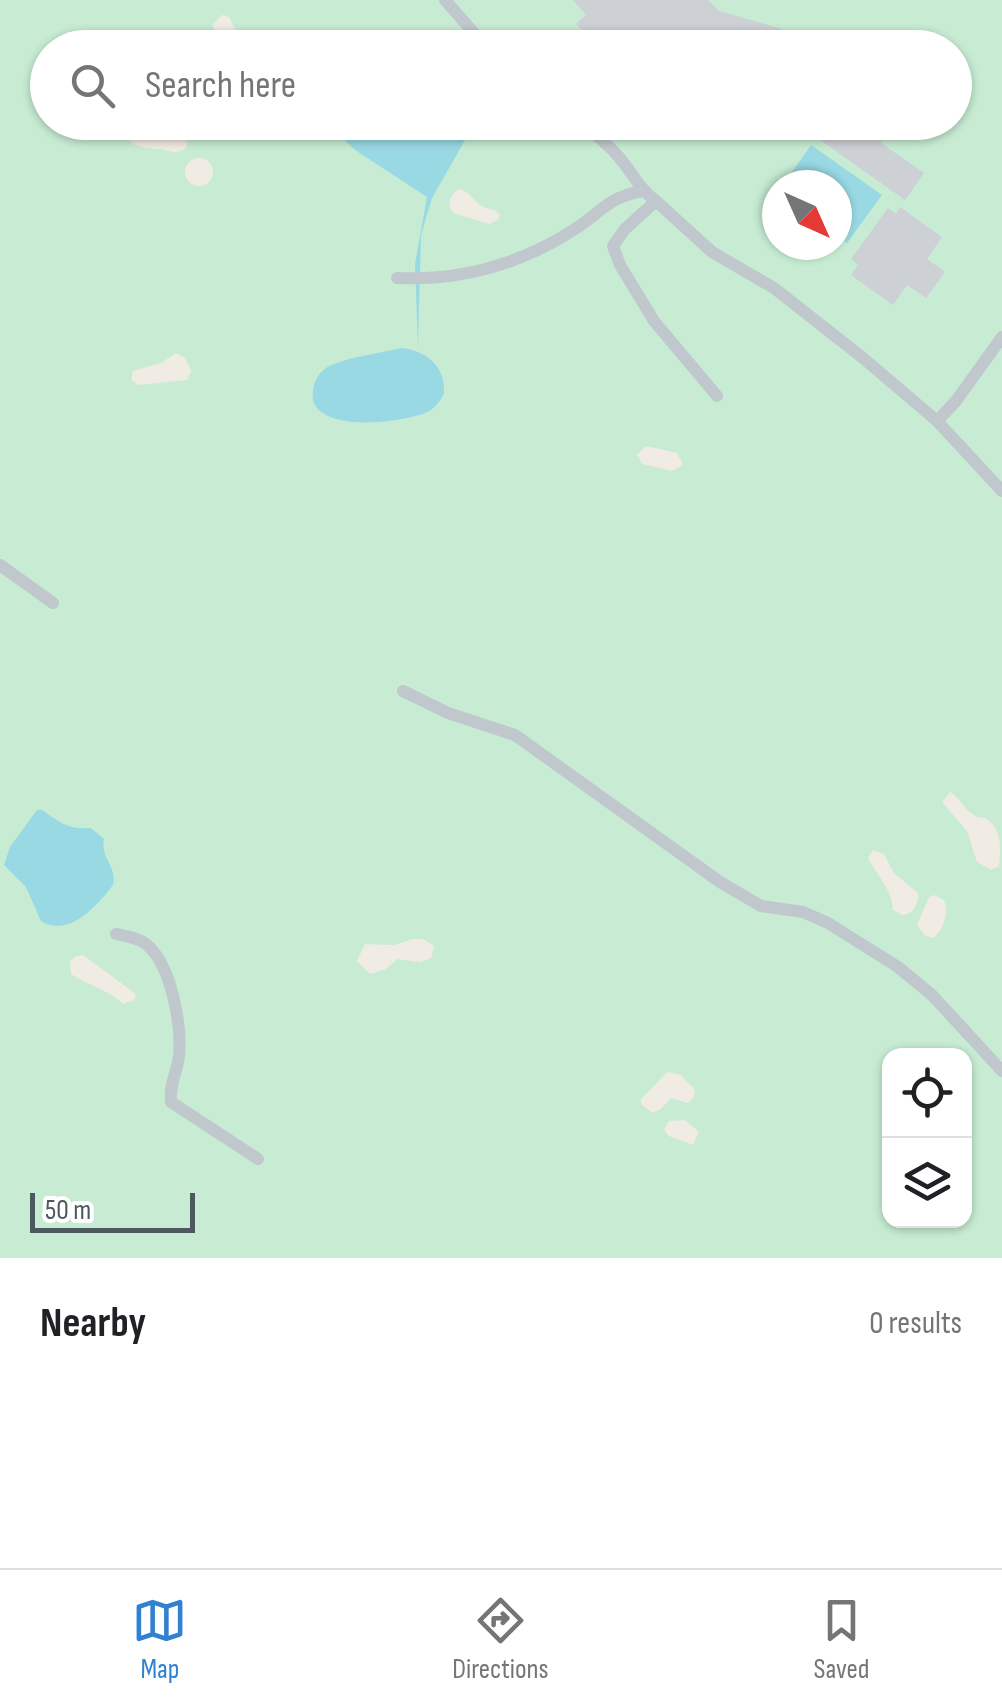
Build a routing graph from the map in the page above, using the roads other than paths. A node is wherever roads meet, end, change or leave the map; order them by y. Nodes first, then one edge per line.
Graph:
1 (445, 0) edge
2 (471, 30) edge
3 (600, 140) edge
4 (642, 191) junction
5 (656, 201) junction
6 (398, 278) dead end
7 (1002, 337) edge
8 (717, 396) dead end
9 (937, 422) junction
10 (1002, 490) edge
11 (0, 565) edge
12 (53, 603) dead end
13 (403, 691) dead end
14 (116, 934) dead end
15 (1002, 1071) edge
16 (258, 1158) dead end

1 - 2 lane
3 - 4 lane
4 - 5 lane
4 - 6 lane
5 - 8 lane
5 - 9 lane
7 - 9 lane
9 - 10 lane
11 - 12 lane
13 - 15 lane
14 - 16 lane

